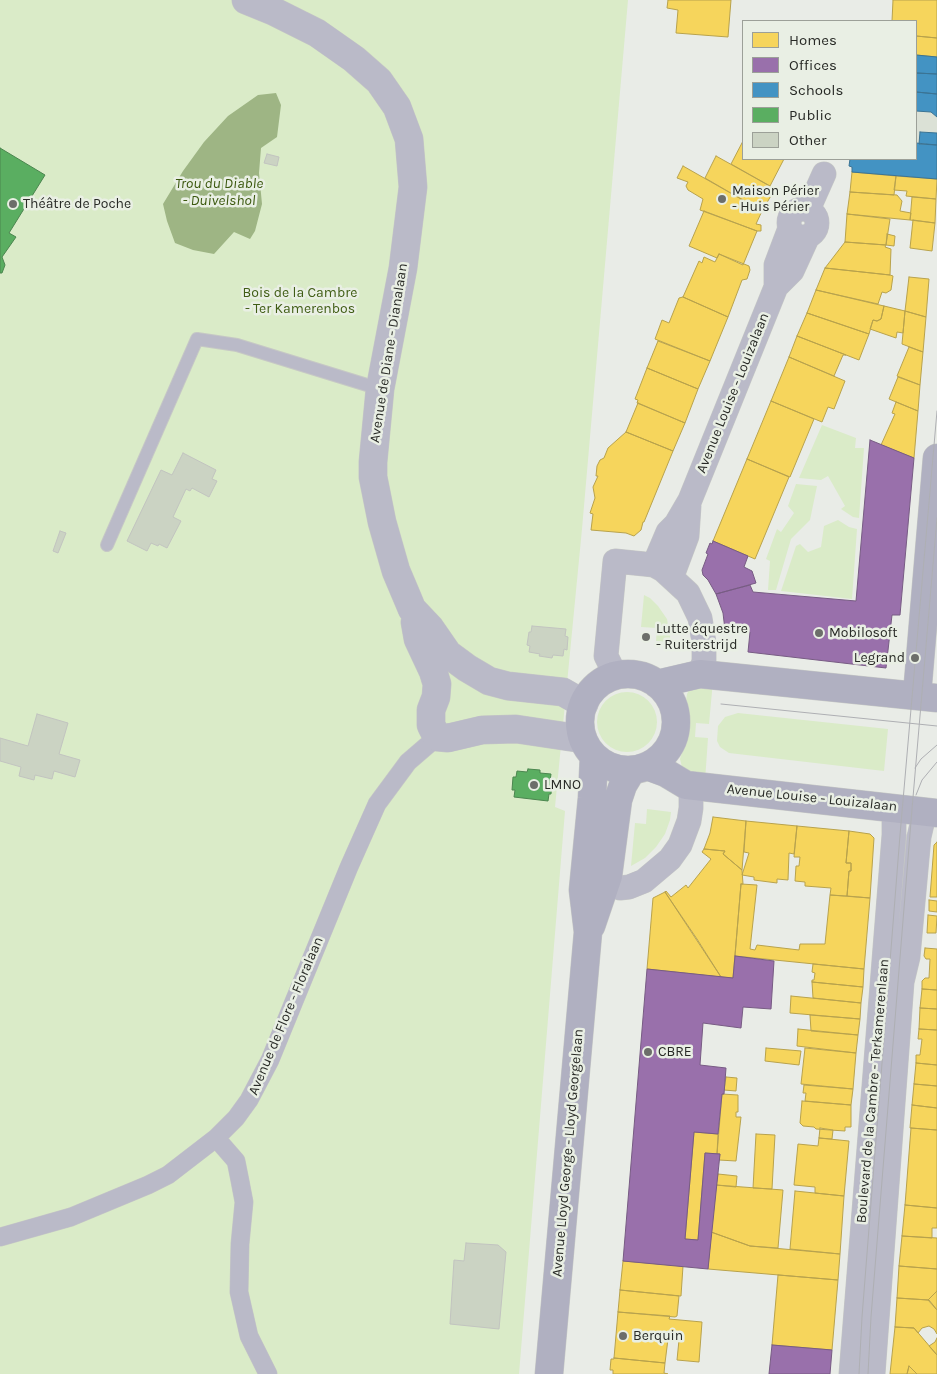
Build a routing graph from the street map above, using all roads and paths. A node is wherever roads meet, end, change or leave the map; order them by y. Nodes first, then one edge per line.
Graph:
1 (246, 0) edge
2 (824, 174) dead end
3 (380, 389) junction
4 (937, 458) edge
5 (107, 545) dead end
6 (663, 571) junction
7 (412, 608) junction
8 (700, 674) junction
9 (616, 676) junction
10 (657, 684) junction
11 (927, 697) edge
12 (584, 704) junction
13 (437, 737) junction
14 (588, 748) junction
15 (639, 768) junction
16 (686, 785) junction
17 (894, 807) junction
18 (931, 812) edge
19 (608, 876) junction
20 (588, 932) junction
21 (216, 1138) junction
22 (0, 1237) edge
23 (268, 1374) edge
24 (549, 1374) edge
25 (851, 1374) edge
26 (873, 1374) edge

1 - 3 street, Avenue de Diane - Dianalaan
2 - 6 street, Avenue Louise - Louizalaan
3 - 5 lane
3 - 7 street, Avenue de Diane - Dianalaan
4 - 11 main road
6 - 8 street
6 - 9 street
7 - 12 street, Avenue de Diane - Dianalaan
7 - 13 street
8 - 10 main road
8 - 11 main road
9 - 10 main road
9 - 12 main road
10 - 15 main road
12 - 14 main road
13 - 14 street
13 - 21 street, Avenue de Flore - Floralaan
14 - 15 main road
14 - 20 main road, Avenue Lloyd George - Lloyd Georgelaan
15 - 16 main road, Avenue Louise - Louizalaan
15 - 19 main road, Avenue Lloyd George - Lloyd Georgelaan
16 - 17 main road, Avenue Louise - Louizalaan
16 - 19 street
17 - 18 main road, Avenue Louise - Louizalaan
17 - 25 street, Boulevard de la Cambre - Terkamerenlaan
18 - 26 street, Boulevard de la Cambre - Terkamerenlaan
19 - 20 main road, Avenue Lloyd George - Lloyd Georgelaan
20 - 24 main road, Avenue Lloyd George - Lloyd Georgelaan
21 - 22 street, Avenue de Flore - Floralaan
21 - 23 street

